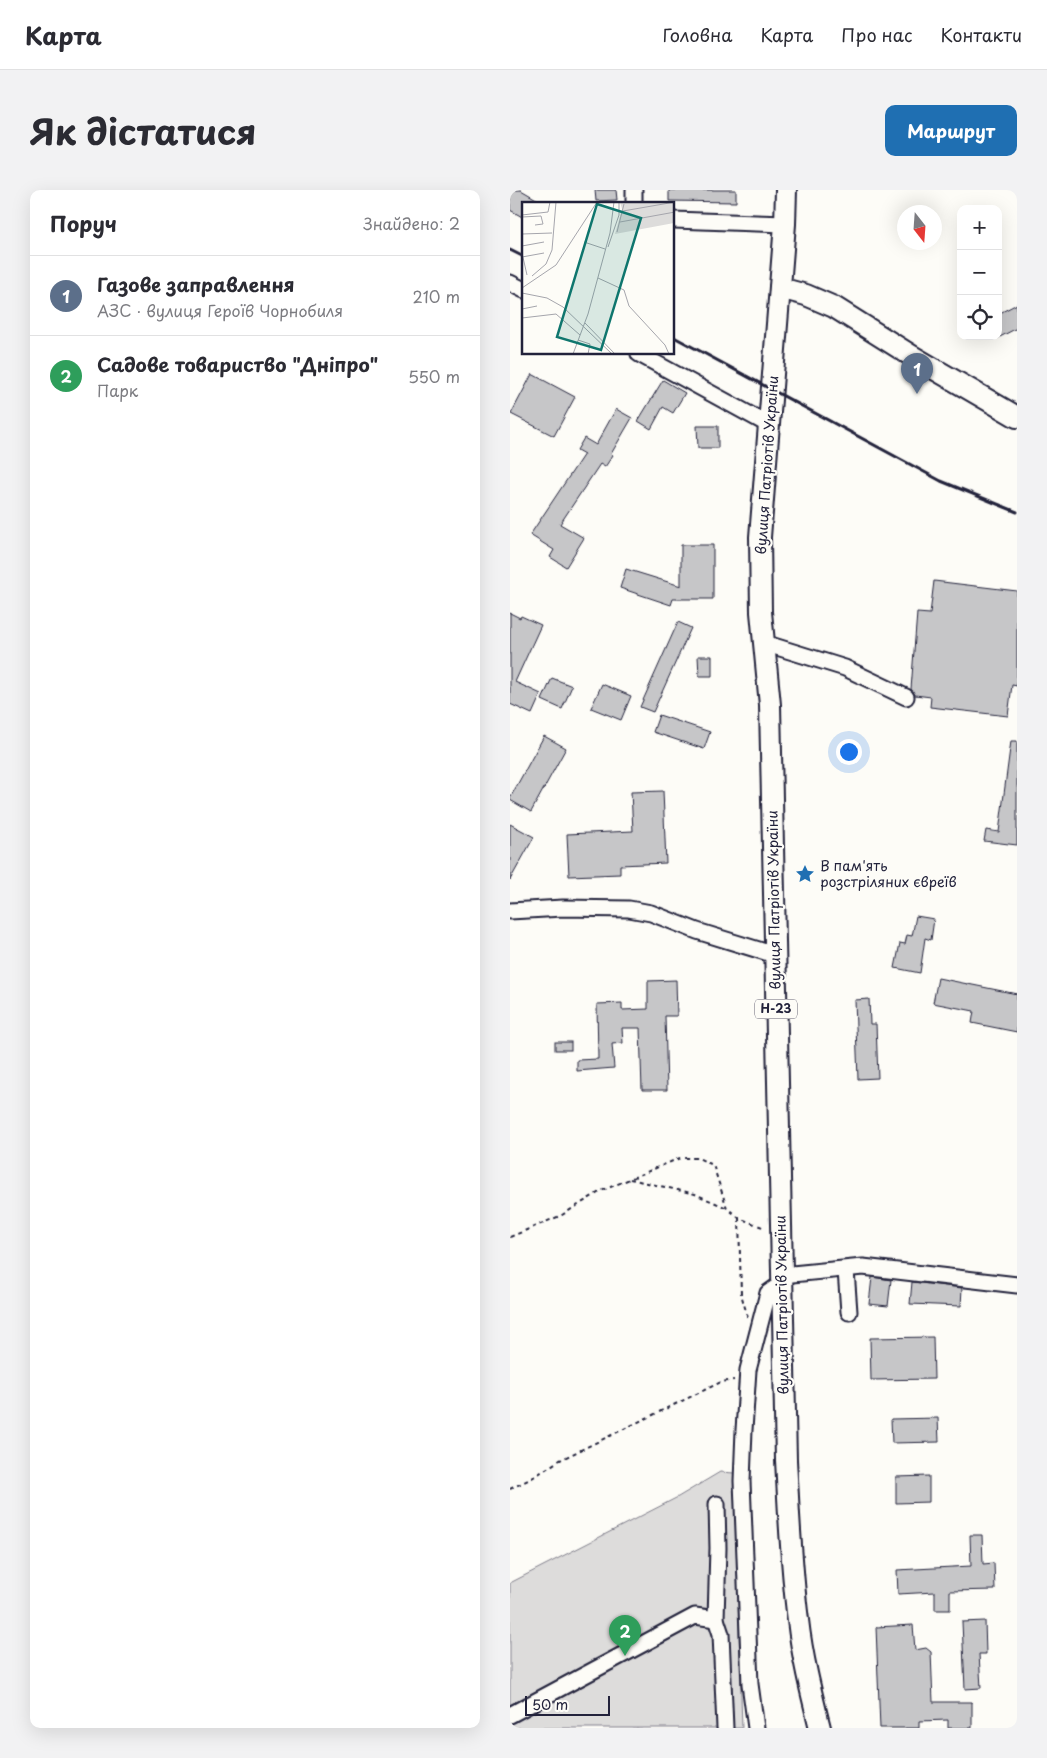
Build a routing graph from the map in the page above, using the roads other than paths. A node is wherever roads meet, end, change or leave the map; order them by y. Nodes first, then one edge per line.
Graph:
1 (786, 190) edge
2 (675, 220) edge
3 (785, 224) junction
4 (510, 283) edge
5 (780, 288) junction
6 (522, 289) edge
7 (641, 355) edge
8 (1017, 417) edge
9 (769, 425) junction
10 (764, 643) junction
11 (906, 697) dead end
12 (510, 911) edge
13 (775, 955) junction
14 (846, 1270) junction
15 (782, 1279) junction
16 (1017, 1284) edge
17 (849, 1312) dead end
18 (717, 1504) dead end
19 (716, 1619) junction
20 (510, 1715) edge
21 (725, 1728) edge
22 (756, 1728) edge
23 (820, 1728) edge

1 - 3 main road, вулиця Патріотів України
2 - 3 street
3 - 5 main road, вулиця Патріотів України
4 - 6 street
5 - 8 main road
5 - 9 main road, вулиця Патріотів України / Н-23
7 - 9 street
9 - 10 main road, вулиця Патріотів України / Н-23
10 - 11 street
10 - 13 main road, вулиця Патріотів України / Н-23
12 - 13 street
13 - 15 main road, вулиця Патріотів України / Н-23
14 - 15 street
14 - 16 street
14 - 17 street
15 - 22 street
15 - 23 main road, вулиця Патріотів України / Н-23
18 - 19 street
19 - 20 street
19 - 21 street

